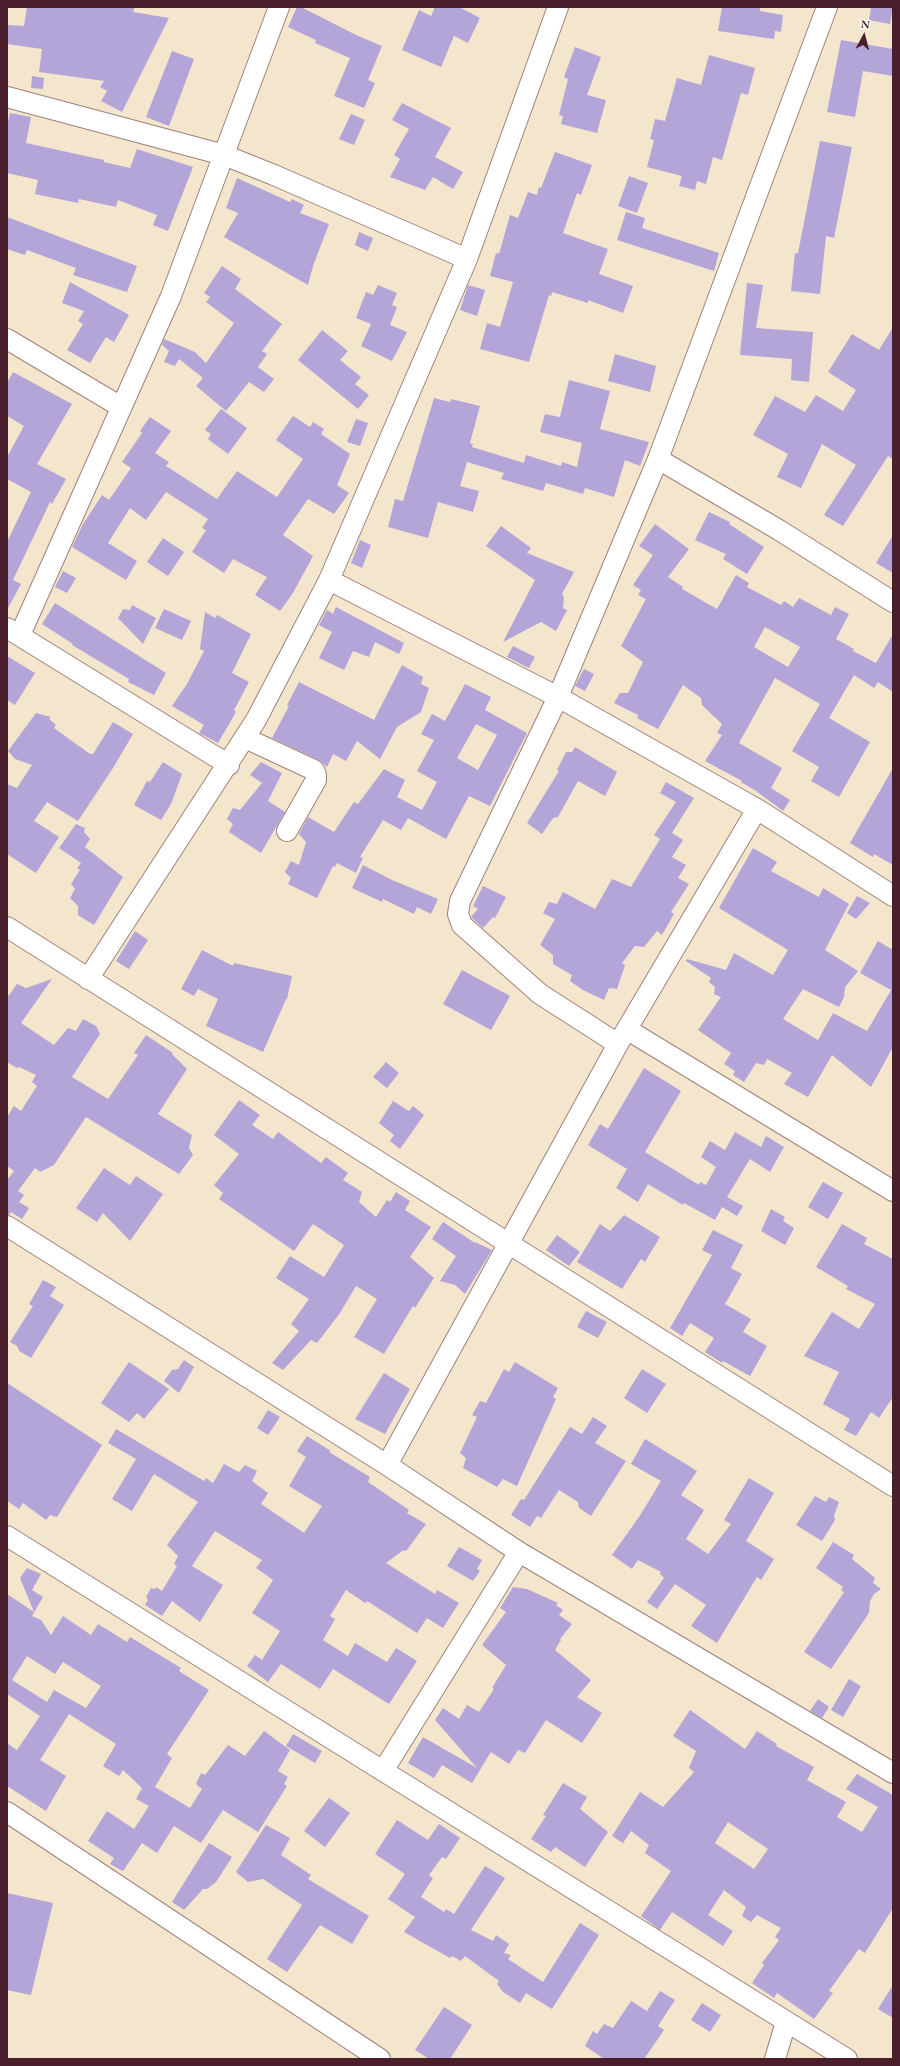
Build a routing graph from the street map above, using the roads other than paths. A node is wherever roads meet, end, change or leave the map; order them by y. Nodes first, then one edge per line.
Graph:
1 (279, 7) edge
2 (558, 7) edge
3 (826, 7) edge
4 (7, 97) edge
5 (224, 155) junction
6 (467, 259) junction
7 (7, 339) edge
8 (121, 407) junction
9 (658, 459) junction
10 (328, 580) junction
11 (893, 602) edge
12 (13, 631) edge
13 (558, 697) junction
14 (245, 738) junction
15 (228, 765) junction
16 (757, 809) junction
17 (287, 830) dead end
18 (893, 896) edge
19 (7, 927) edge
20 (88, 979) junction
21 (623, 1037) junction
22 (893, 1190) edge
23 (7, 1226) edge
24 (510, 1244) junction
25 (387, 1466) junction
26 (893, 1486) edge
27 (7, 1536) edge
28 (519, 1552) junction
29 (383, 1771) junction
30 (893, 1773) edge
31 (7, 1812) edge
32 (786, 2022) junction
33 (380, 2059) edge
34 (775, 2059) edge
35 (847, 2059) edge

1 - 5 street
2 - 6 street
3 - 9 street
4 - 5 street
5 - 6 street
5 - 8 street
6 - 10 street
7 - 8 street
8 - 12 street
9 - 11 street
9 - 13 street
10 - 13 street
10 - 14 street
12 - 15 street
13 - 16 street
13 - 21 street
14 - 15 street
14 - 17 street
15 - 20 street
16 - 18 street
16 - 21 street
19 - 20 street
20 - 24 street
21 - 22 street
21 - 24 street
23 - 25 street
24 - 25 street
24 - 26 street
25 - 28 street
27 - 29 street
28 - 29 street
28 - 30 street
29 - 32 street
31 - 33 street
32 - 34 street
32 - 35 street

